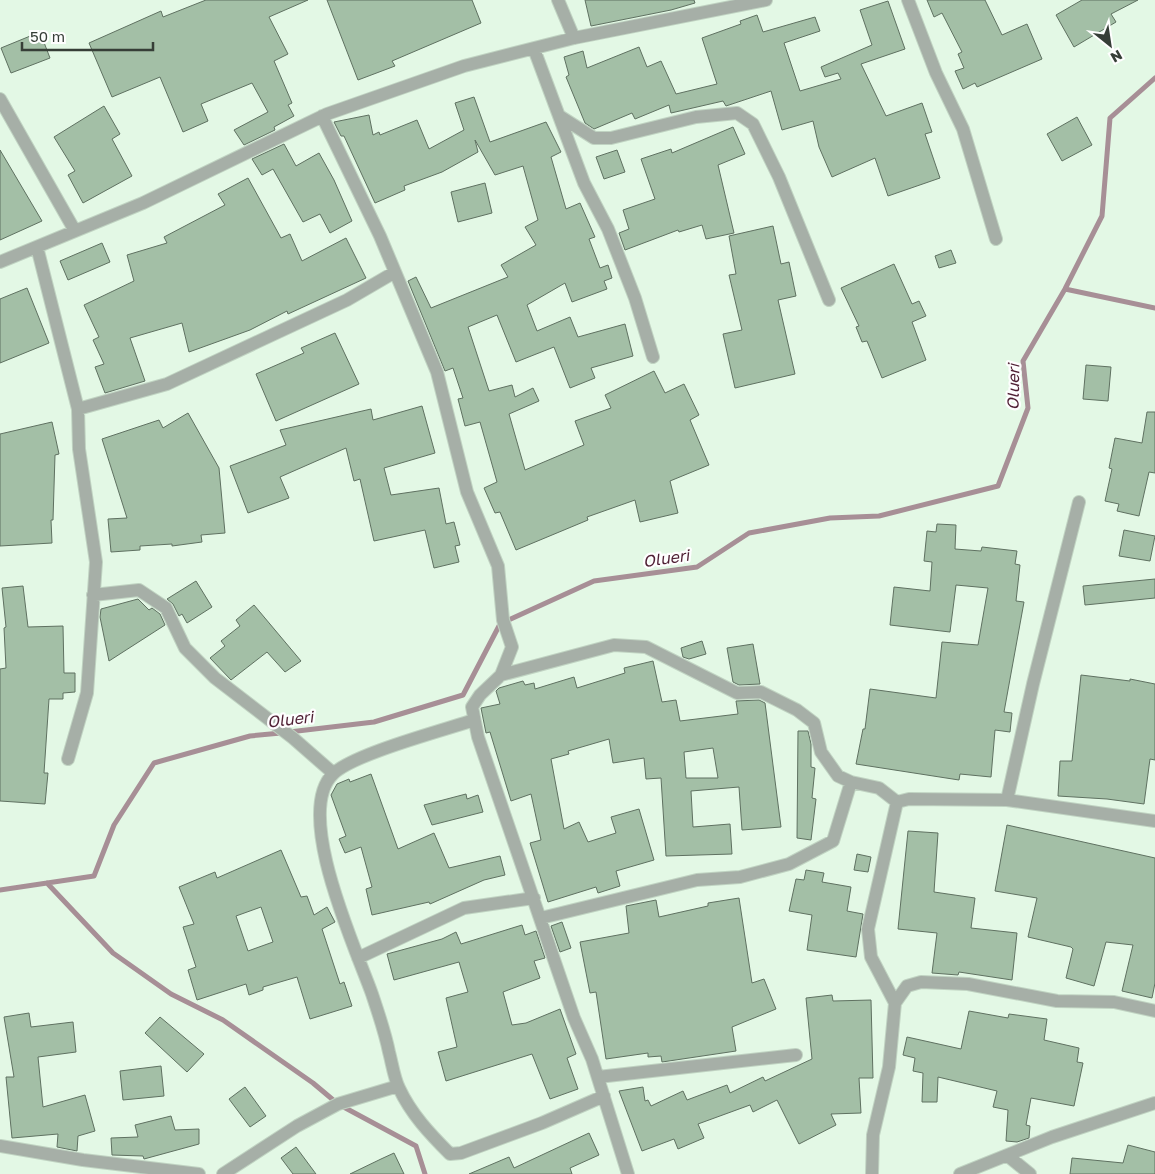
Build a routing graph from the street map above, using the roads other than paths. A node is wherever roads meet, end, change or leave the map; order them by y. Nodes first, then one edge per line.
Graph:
1 (558, 0) edge
2 (766, 0) edge
3 (908, 0) edge
4 (574, 38) junction
5 (534, 49) junction
6 (0, 99) edge
7 (322, 116) junction
8 (561, 117) junction
9 (75, 231) junction
10 (996, 239) dead end
11 (38, 247) junction
12 (0, 262) edge
13 (395, 272) junction
14 (829, 300) dead end
15 (653, 357) dead end
16 (78, 409) junction
17 (1079, 502) dead end
18 (93, 595) junction
19 (501, 675) junction
20 (474, 720) junction
21 (68, 759) dead end
22 (333, 773) junction
23 (851, 782) junction
24 (1007, 800) junction
25 (897, 802) junction
26 (1155, 822) edge
27 (534, 898) junction
28 (541, 918) junction
29 (358, 958) junction
30 (895, 1002) junction
31 (1155, 1011) edge
32 (796, 1055) dead end
33 (598, 1078) junction
34 (398, 1086) junction
35 (604, 1096) junction
36 (1155, 1103) edge
37 (0, 1146) edge
38 (1008, 1156) junction
39 (199, 1174) edge
40 (223, 1174) edge
41 (628, 1174) edge
42 (872, 1174) edge
43 (960, 1174) edge
44 (1030, 1174) edge

1 - 4 street
2 - 4 street
3 - 10 street
4 - 5 street
5 - 7 street
5 - 8 street
6 - 9 street
7 - 9 street
7 - 13 street
8 - 14 street
8 - 15 street
9 - 11 street
11 - 12 street
11 - 16 street
13 - 16 street
13 - 19 street
16 - 18 street
17 - 24 street
18 - 21 street
18 - 22 street
19 - 20 street
19 - 23 street
20 - 22 street
20 - 27 street
22 - 29 street
23 - 25 street
23 - 28 street
24 - 25 street
24 - 26 street
25 - 30 street
27 - 28 street
27 - 29 street
28 - 33 street
29 - 34 street
30 - 31 street
30 - 42 street
32 - 33 street
33 - 35 street
34 - 35 street
34 - 40 street
35 - 41 street
36 - 38 street
37 - 39 street
38 - 43 street
38 - 44 street

